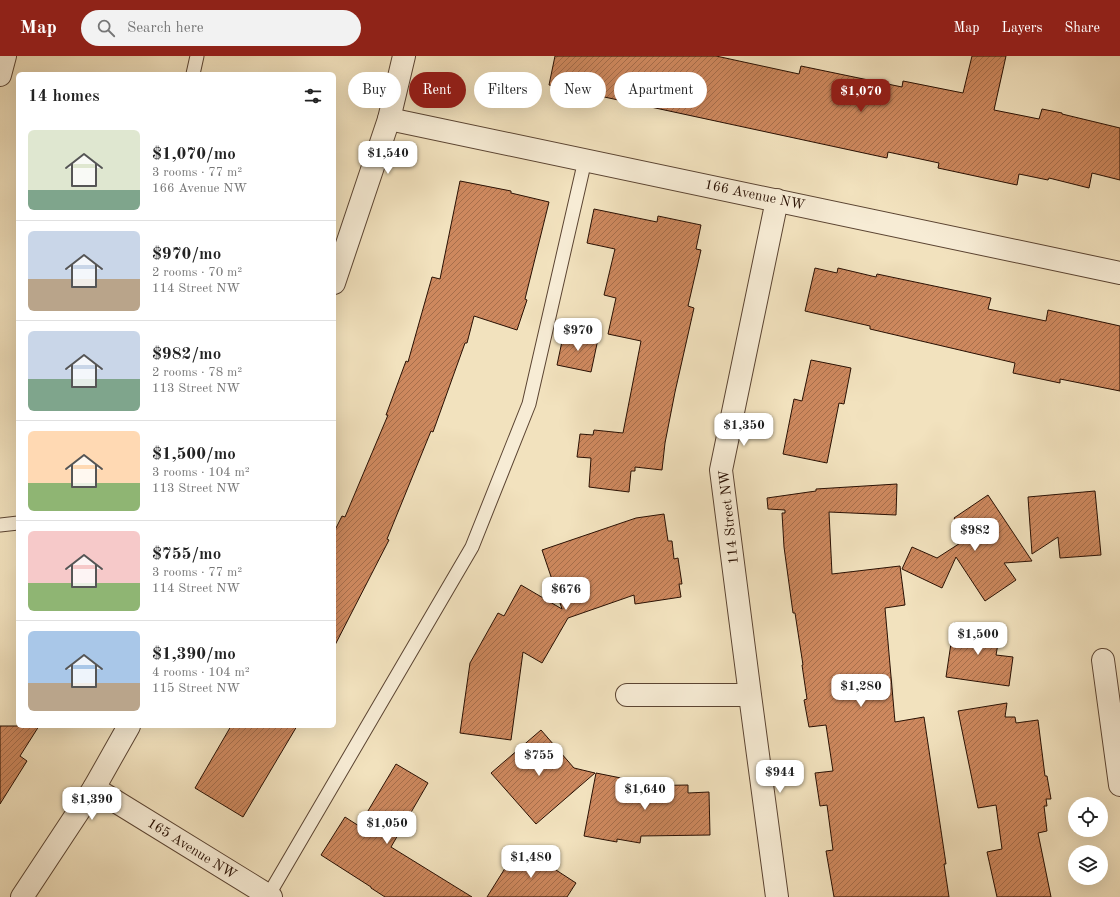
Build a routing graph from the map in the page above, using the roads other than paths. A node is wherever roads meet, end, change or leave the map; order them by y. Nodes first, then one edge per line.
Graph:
1 (5, 56) edge
2 (197, 56) edge
3 (404, 56) edge
4 (193, 72) edge
5 (0, 76) edge
6 (389, 119) junction
7 (585, 160) junction
8 (777, 200) junction
9 (1120, 273) edge
10 (336, 277) edge
11 (16, 523) edge
12 (0, 525) edge
13 (1103, 660) dead end
14 (627, 695) dead end
15 (750, 695) junction
16 (128, 728) edge
17 (1120, 785) edge
18 (94, 788) junction
19 (270, 896) edge
20 (22, 897) edge
21 (777, 897) edge

1 - 5 street
2 - 4 lane
3 - 6 street
6 - 7 street, 166 Avenue NW
6 - 10 street
7 - 8 street, 166 Avenue NW
7 - 19 lane
8 - 9 street, 166 Avenue NW
8 - 15 street, 114 Street NW
11 - 12 lane
13 - 17 street
14 - 15 street
15 - 21 street, 114 Street NW
16 - 18 street
18 - 19 street, 165 Avenue NW
18 - 20 street

